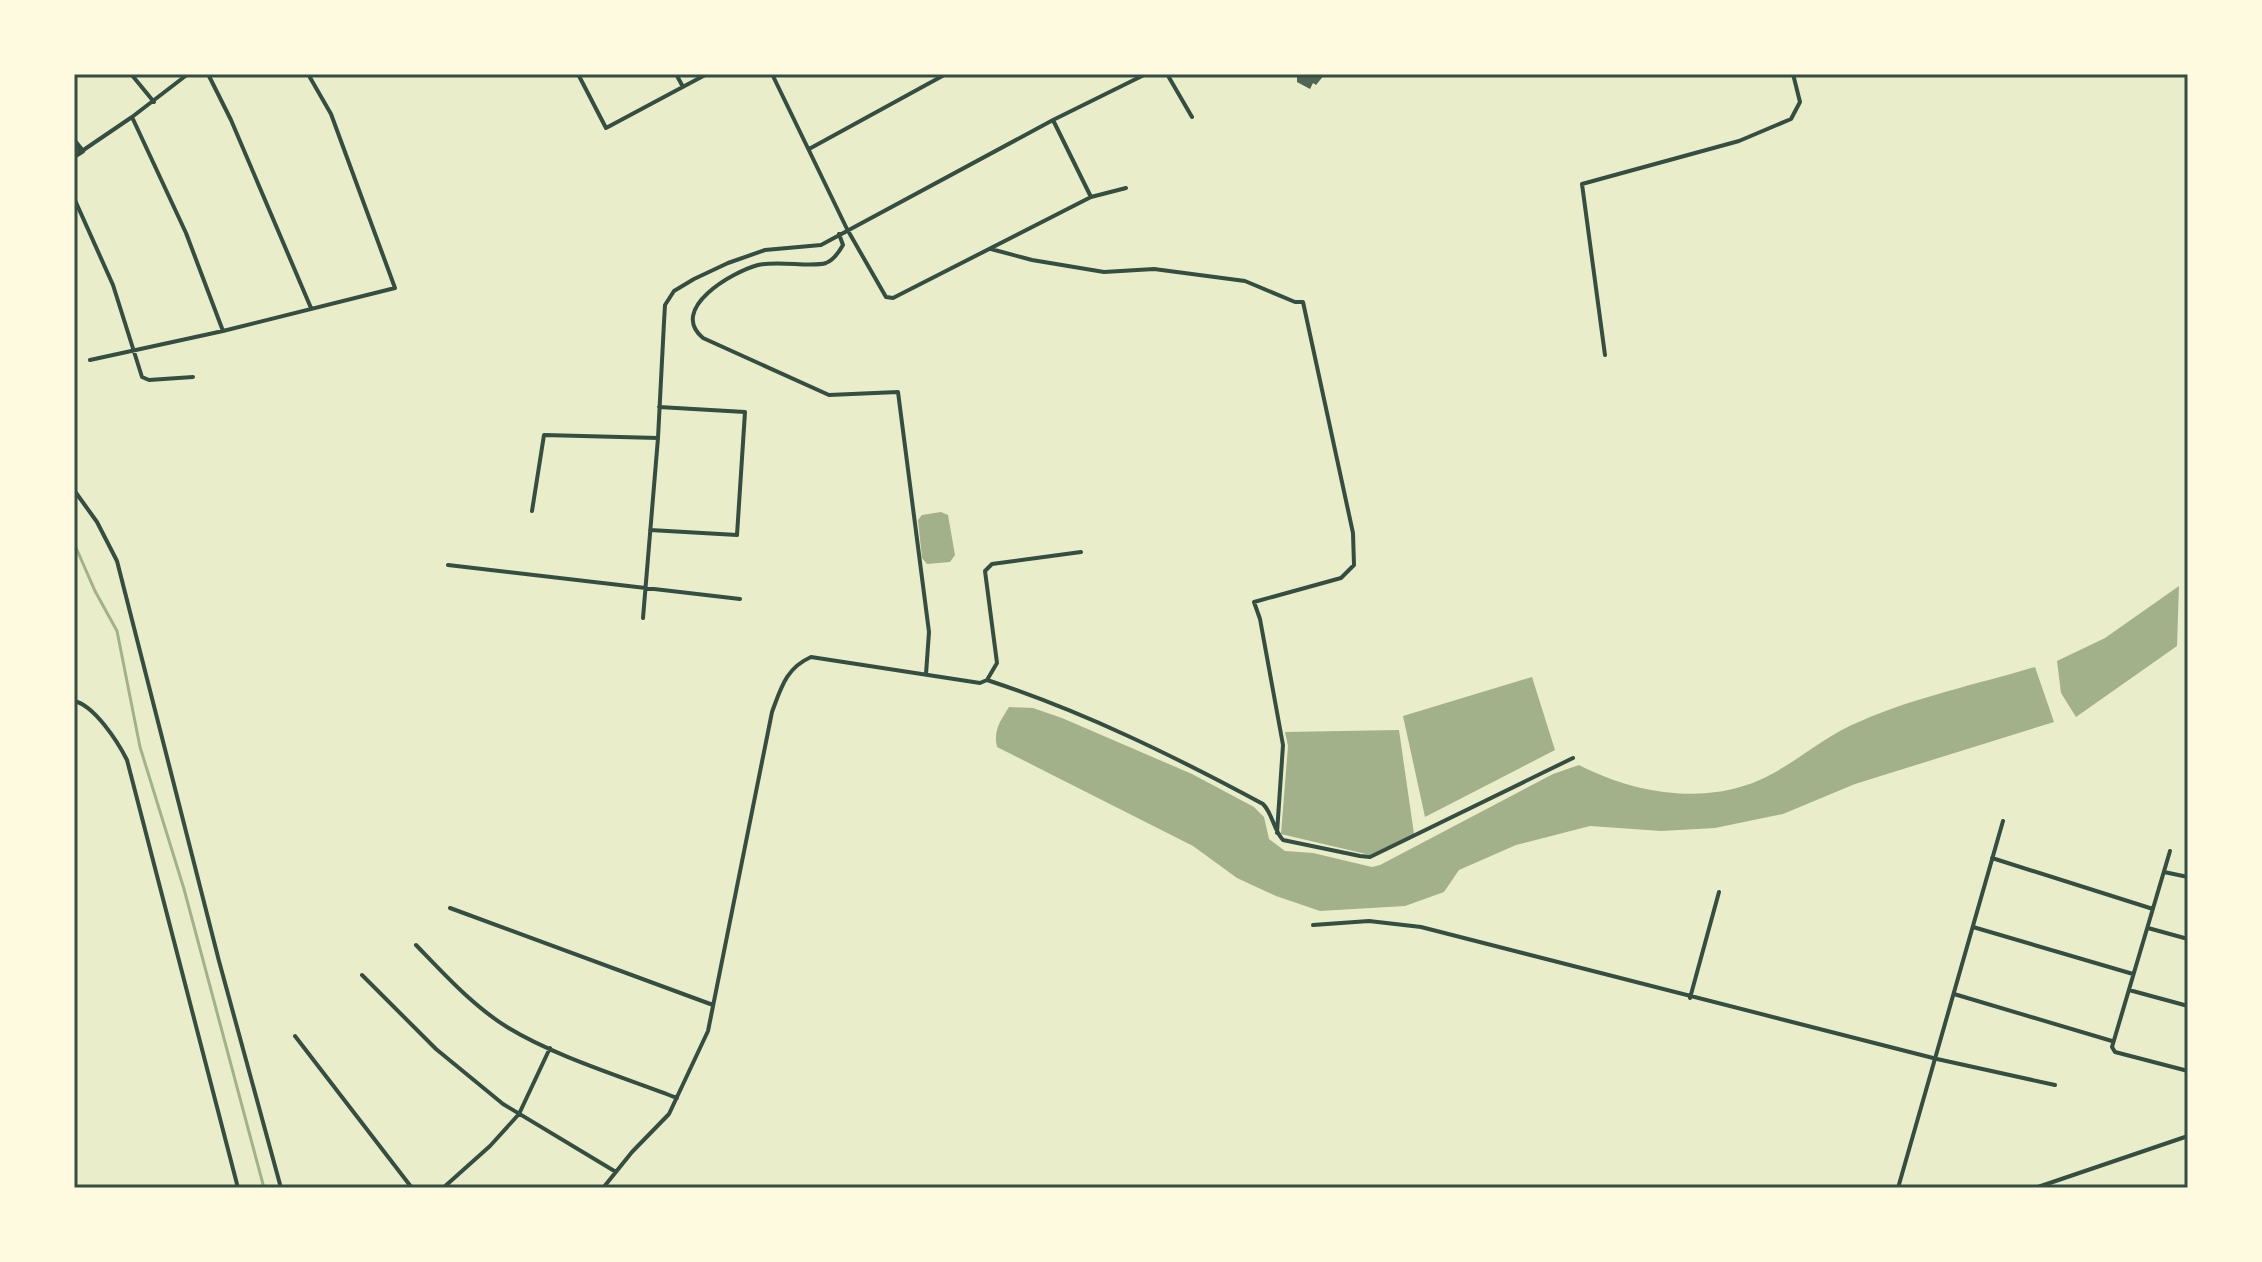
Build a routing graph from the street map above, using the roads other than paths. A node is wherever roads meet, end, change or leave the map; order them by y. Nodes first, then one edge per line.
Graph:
1 (131, 74) edge
2 (188, 74) edge
3 (208, 74) edge
4 (308, 74) edge
5 (578, 74) edge
6 (676, 74) edge
7 (707, 74) edge
8 (772, 74) edge
9 (946, 74) edge
10 (1146, 74) edge
11 (1167, 74) edge
12 (1793, 74) edge
13 (683, 87) junction
14 (154, 102) junction
15 (132, 117) junction
16 (1192, 117) dead end
17 (1053, 120) junction
18 (74, 141) edge
19 (809, 149) junction
20 (82, 151) junction
21 (74, 156) edge
22 (1126, 188) dead end
23 (1091, 197) junction
24 (74, 198) edge
25 (847, 229) junction
26 (839, 234) junction
27 (991, 249) junction
28 (311, 308) junction
29 (223, 331) junction
30 (133, 351) junction
31 (1605, 355) dead end
32 (90, 360) dead end
33 (193, 377) dead end
34 (659, 407) junction
35 (658, 438) junction
36 (74, 490) edge
37 (532, 511) dead end
38 (650, 530) junction
39 (1081, 552) dead end
40 (448, 565) dead end
41 (645, 588) junction
42 (740, 599) dead end
43 (643, 618) dead end
44 (926, 674) junction
45 (987, 680) junction
46 (74, 701) edge
47 (1573, 758) dead end
48 (2003, 821) dead end
49 (1277, 833) junction
50 (2170, 851) dead end
51 (1992, 858) junction
52 (2164, 872) junction
53 (2188, 877) edge
54 (1719, 892) dead end
55 (450, 908) dead end
56 (2153, 909) junction
57 (1313, 925) dead end
58 (1973, 927) junction
59 (2147, 928) junction
60 (2188, 939) edge
61 (416, 945) dead end
62 (2133, 974) junction
63 (362, 975) dead end
64 (2128, 990) junction
65 (1953, 994) junction
66 (1690, 998) junction
67 (713, 1005) junction
68 (2188, 1006) edge
69 (295, 1036) dead end
70 (2112, 1041) junction
71 (550, 1048) junction
72 (1937, 1059) junction
73 (2188, 1071) edge
74 (2055, 1085) dead end
75 (677, 1098) junction
76 (519, 1114) junction
77 (2188, 1136) edge
78 (616, 1172) junction
79 (238, 1188) edge
80 (281, 1188) edge
81 (412, 1188) edge
82 (443, 1188) edge
83 (603, 1188) edge
84 (1898, 1188) edge
85 (2035, 1188) edge

1 - 14 street
2 - 14 street
3 - 28 street
4 - 28 street
5 - 13 street
6 - 13 street
7 - 13 street
8 - 19 street
9 - 19 street
10 - 17 street
11 - 16 street
12 - 31 street
14 - 15 street
15 - 20 street
15 - 29 street
17 - 23 street
17 - 25 street
18 - 20 main road
19 - 25 street
20 - 21 main road
22 - 23 street
23 - 27 street
24 - 30 street
25 - 26 street
25 - 27 street
26 - 34 street
26 - 44 street
27 - 49 street
28 - 29 street
29 - 30 street
30 - 32 street
30 - 33 street
34 - 35 street
34 - 38 street
35 - 37 street
35 - 38 street
36 - 80 street
38 - 41 street
39 - 45 street
40 - 41 street
41 - 42 street
41 - 43 street
44 - 45 street
44 - 67 street
45 - 49 street
46 - 79 street
47 - 49 street
48 - 51 street
50 - 52 street
51 - 56 street
51 - 58 street
52 - 53 street
52 - 56 street
54 - 66 street
55 - 67 street
56 - 59 street
57 - 66 street
58 - 62 street
58 - 65 street
59 - 60 street
59 - 62 street
61 - 71 street
62 - 64 street
63 - 76 street
64 - 68 street
64 - 70 street
65 - 70 street
65 - 72 street
66 - 72 street
67 - 75 street
69 - 81 street
70 - 73 street
71 - 75 street
71 - 76 street
72 - 74 street
72 - 84 street
75 - 78 street
76 - 78 street
76 - 82 street
77 - 85 street
78 - 83 street

